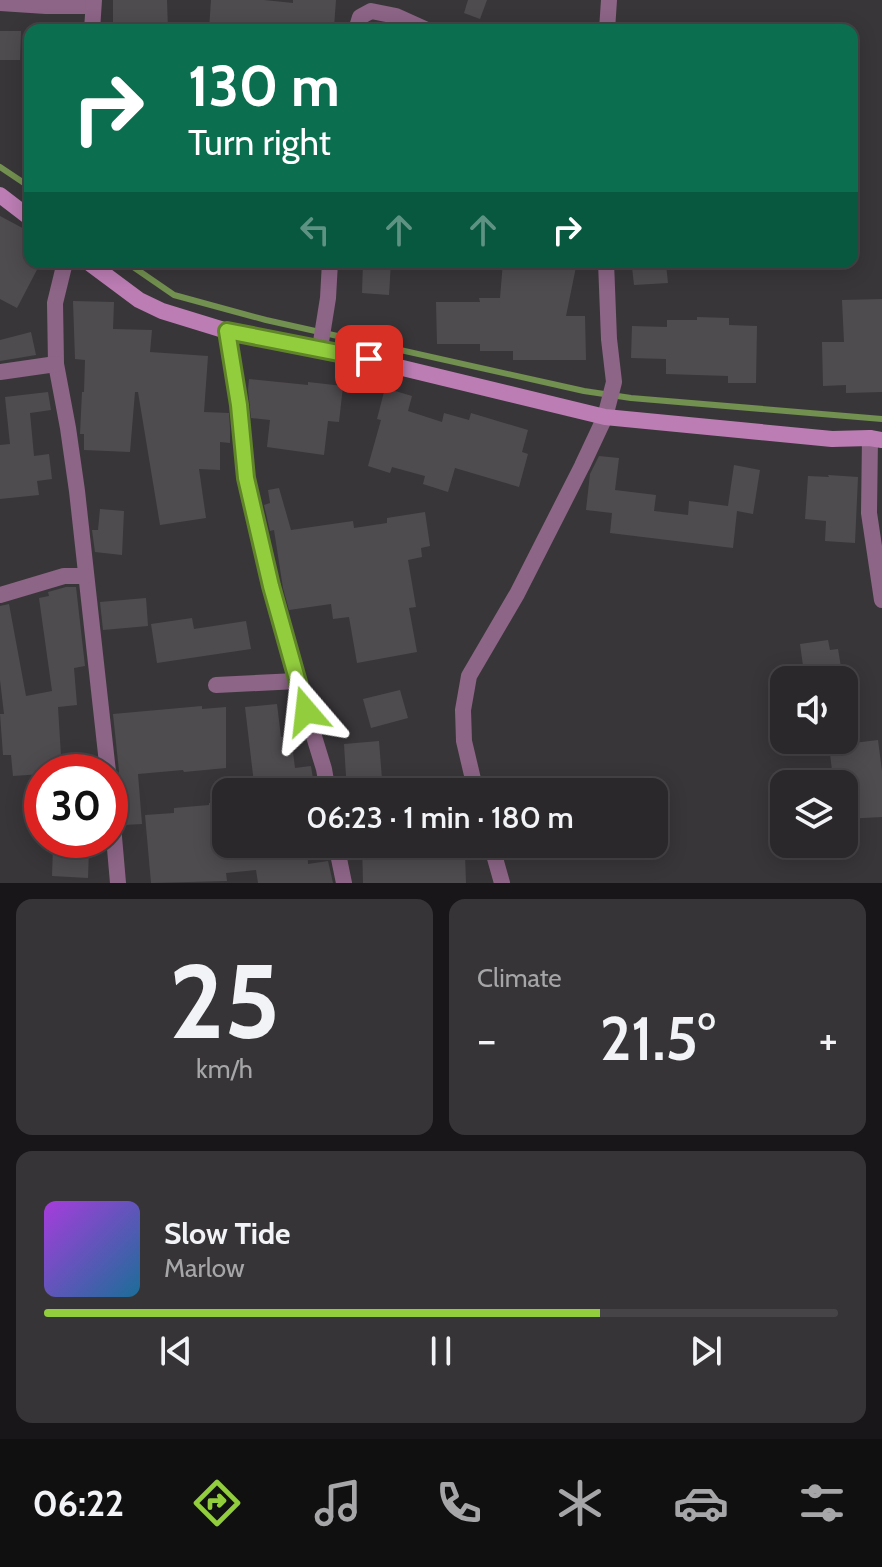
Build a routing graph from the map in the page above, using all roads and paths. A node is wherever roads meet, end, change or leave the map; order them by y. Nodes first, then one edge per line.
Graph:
1 (609, 0) edge
2 (0, 3) edge
3 (93, 3) edge
4 (92, 24) edge
5 (358, 24) edge
6 (414, 24) edge
7 (607, 24) edge
8 (0, 195) edge
9 (24, 213) edge
10 (64, 268) edge
11 (96, 268) edge
12 (330, 268) edge
13 (606, 268) edge
14 (227, 331) junction
15 (321, 344) junction
16 (56, 364) junction
17 (0, 372) edge
18 (606, 409) junction
19 (876, 439) edge
20 (85, 576) junction
21 (0, 595) edge
22 (882, 600) edge
23 (297, 681) junction
24 (216, 685) dead end
25 (106, 754) edge
26 (326, 778) edge
27 (473, 778) edge
28 (116, 858) edge
29 (339, 858) edge
30 (495, 858) edge
31 (118, 883) edge
32 (344, 883) edge
33 (502, 883) edge

1 - 7 street
2 - 3 street
3 - 4 street
5 - 6 street
8 - 9 main road
10 - 16 street
11 - 14 main road
12 - 15 street
13 - 18 street
14 - 15 main road
14 - 23 street
15 - 18 main road
16 - 17 street
16 - 20 street
18 - 19 main road
18 - 27 street
19 - 22 street
20 - 21 street
20 - 25 street
23 - 24 street
23 - 26 street
28 - 31 street
29 - 32 street
30 - 33 street

